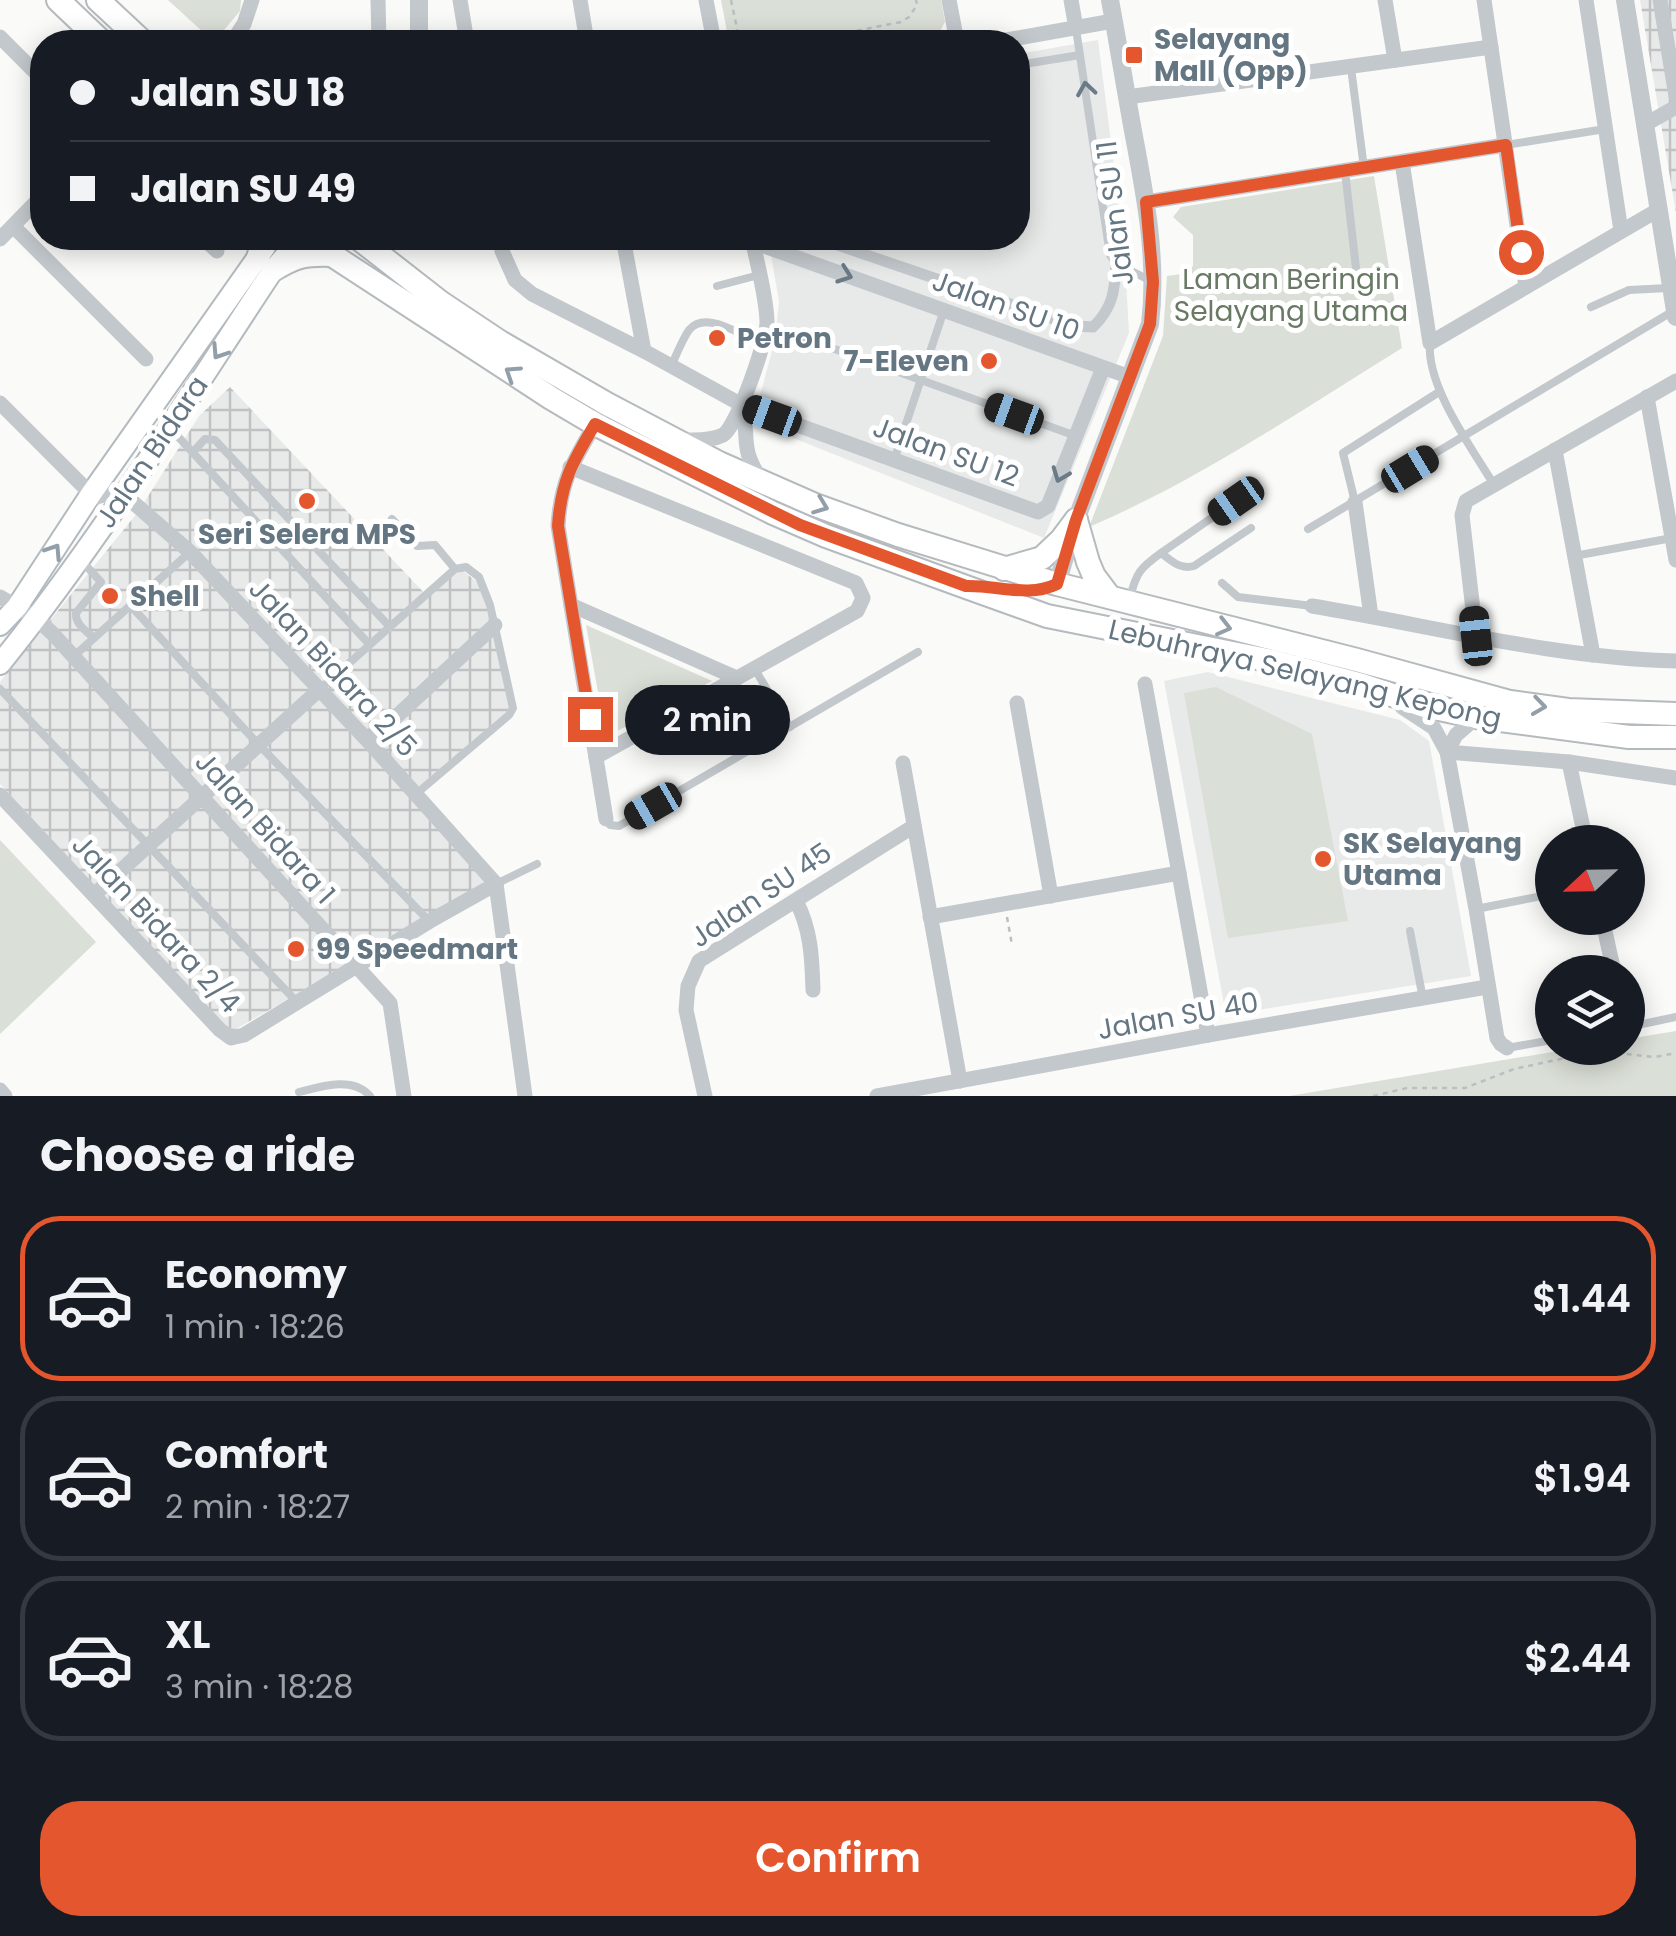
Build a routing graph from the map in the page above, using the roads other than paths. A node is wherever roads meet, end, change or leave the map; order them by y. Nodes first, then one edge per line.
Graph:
1 (58, 0) edge
2 (98, 0) edge
3 (252, 0) edge
4 (378, 0) edge
5 (419, 0) edge
6 (460, 0) edge
7 (580, 0) edge
8 (706, 0) edge
9 (949, 0) edge
10 (1071, 0) edge
11 (1110, 0) edge
12 (1385, 0) edge
13 (1484, 0) edge
14 (1586, 0) edge
15 (1625, 0) edge
16 (1660, 0) edge
17 (1113, 20) junction
18 (1076, 28) junction
19 (89, 30) edge
20 (130, 30) edge
21 (240, 30) edge
22 (379, 30) edge
23 (419, 30) edge
24 (465, 30) edge
25 (585, 30) edge
26 (712, 30) edge
27 (954, 30) edge
28 (1030, 36) edge
29 (3, 46) edge
30 (1491, 47) junction
31 (1080, 55) junction
32 (1395, 60) junction
33 (1030, 63) edge
34 (1351, 66) junction
35 (30, 68) edge
36 (1676, 96) edge
37 (1127, 97) junction
38 (1676, 107) edge
39 (1644, 125) junction
40 (1606, 129) junction
41 (1506, 145) junction
42 (1402, 162) junction
43 (1364, 168) junction
44 (1345, 171) junction
45 (1146, 202) junction
46 (30, 208) edge
47 (1658, 210) junction
48 (13, 226) junction
49 (1621, 232) junction
50 (0, 240) edge
51 (30, 243) edge
52 (37, 250) edge
53 (324, 250) edge
54 (373, 250) edge
55 (502, 250) edge
56 (625, 250) edge
57 (754, 250) edge
58 (779, 250) edge
59 (852, 250) edge
60 (265, 255) edge
61 (332, 256) junction
62 (1116, 263) junction
63 (759, 275) junction
64 (1153, 282) junction
65 (718, 286) dead end
66 (1358, 286) dead end
67 (1526, 287) junction
68 (1671, 288) junction
69 (1591, 307) dead end
70 (944, 310) junction
71 (1675, 314) edge
72 (768, 325) junction
73 (1430, 344) junction
74 (761, 345) junction
75 (644, 351) junction
76 (146, 358) dead end
77 (671, 366) junction
78 (1103, 368) junction
79 (1130, 377) junction
80 (920, 380) junction
81 (1676, 381) edge
82 (1439, 392) junction
83 (1647, 397) junction
84 (0, 403) edge
85 (742, 405) junction
86 (601, 414) junction
87 (169, 427) junction
88 (1076, 436) junction
89 (1465, 436) junction
90 (676, 441) junction
91 (1554, 450) junction
92 (193, 452) junction
93 (894, 460) junction
94 (570, 467) junction
95 (763, 482) junction
96 (1494, 485) junction
97 (124, 493) junction
98 (91, 494) junction
99 (1236, 501) dead end
100 (1355, 502) junction
101 (392, 520) dead end
102 (1076, 520) junction
103 (1251, 528) dead end
104 (1308, 530) dead end
105 (1672, 538) junction
106 (190, 552) junction
107 (1160, 553) junction
108 (1574, 556) junction
109 (80, 559) junction
110 (1676, 560) edge
111 (455, 569) junction
112 (1004, 569) junction
113 (1057, 584) junction
114 (1222, 584) dead end
115 (966, 586) junction
116 (1119, 599) junction
117 (8, 602) edge
118 (130, 605) junction
119 (571, 605) junction
120 (1312, 606) joint
121 (1371, 616) junction
122 (37, 619) junction
123 (0, 625) edge
124 (389, 626) junction
125 (495, 626) junction
126 (1476, 636) junction
127 (94, 638) junction
128 (369, 644) junction
129 (918, 652) dead end
130 (1592, 654) junction
131 (74, 656) junction
132 (1245, 656) junction
133 (1676, 662) edge
134 (0, 664) edge
135 (754, 668) junction
136 (737, 678) junction
137 (1145, 684) dead end
138 (1362, 685) junction
139 (0, 689) edge
140 (320, 689) junction
141 (1017, 703) dead end
142 (1676, 703) edge
143 (1650, 714) junction
144 (1676, 714) edge
145 (1477, 717) junction
146 (790, 727) junction
147 (1676, 736) edge
148 (368, 742) junction
149 (259, 745) junction
150 (1446, 752) junction
151 (596, 757) junction
152 (1569, 762) junction
153 (903, 763) dead end
154 (1676, 778) edge
155 (416, 794) junction
156 (0, 795) edge
157 (202, 796) junction
158 (606, 820) joint
159 (1582, 825) edge
160 (914, 826) junction
161 (149, 845) junction
162 (537, 864) dead end
163 (1179, 873) junction
164 (496, 884) junction
165 (94, 896) junction
166 (1051, 896) junction
167 (1535, 897) edge
168 (796, 900) junction
169 (1476, 909) junction
170 (930, 917) junction
171 (430, 922) junction
172 (1410, 931) dead end
173 (357, 966) junction
174 (1487, 988) junction
175 (813, 990) dead end
176 (1422, 998) junction
177 (296, 1002) junction
178 (1676, 1017) edge
179 (1645, 1023) edge
180 (1208, 1035) junction
181 (1535, 1043) edge
182 (1508, 1048) joint
183 (960, 1082) junction
184 (0, 1090) edge
185 (299, 1092) dead end
186 (6, 1096) edge
187 (370, 1096) edge
188 (404, 1096) edge
189 (524, 1096) edge
190 (704, 1096) edge
191 (877, 1096) edge

1 - 19 main road
2 - 20 main road
3 - 21 street
4 - 22 street
5 - 23 street
6 - 24 street
7 - 25 street
8 - 26 street
9 - 27 street
10 - 18 street
11 - 17 street, Jalan SU 11
12 - 32 street
13 - 30 street
14 - 40 street
15 - 39 street
16 - 36 street
17 - 18 street
17 - 37 street, Jalan SU 11
18 - 28 street
18 - 31 lane
29 - 35 street
30 - 32 street
30 - 41 street
31 - 33 lane
62 -> 31 lane
32 - 34 street
34 - 37 street
34 - 43 lane
37 - 45 street, Jalan SU 11
38 - 39 street
39 - 47 street
40 - 41 lane
40 - 49 street
41 - 42 street
41 - 67 street
42 - 43 street
42 - 73 street
43 - 44 street
44 - 45 street
44 - 66 lane
45 - 64 street, Jalan SU 11
46 - 48 street
47 - 49 street
47 - 68 street
48 - 50 street
48 - 51 street
49 - 67 street
52 - 76 street
53 - 61 main road, Lebuhraya Selayang Kepong
54 - 86 main road, Lebuhraya Selayang Kepong
55 - 75 street, Jalan SU 12
56 - 75 street
57 - 63 street
58 -> 70 street, Jalan SU 10
59 - 62 street
60 - 61 main road
60 -> 87 main road, Jalan Bidara
60 - 98 main road, Jalan Bidara
86 -> 61 main road, Lebuhraya Selayang Kepong
62 - 64 lane
63 - 65 lane
63 - 72 street
64 - 79 street, Jalan SU 11
67 - 73 street
68 - 69 lane
68 - 71 street
70 - 78 street, Jalan SU 10
70 - 80 lane
71 - 89 lane
72 - 74 street
72 - 80 lane
73 - 82 lane
74 - 77 lane
74 - 85 street
75 - 77 street, Jalan SU 12
77 - 85 street, Jalan SU 12
78 - 79 street, Jalan SU 10
78 - 88 street, Jalan SU 12
79 - 102 street, Jalan SU 11
80 - 88 lane
80 - 93 lane
81 - 83 street
82 - 89 lane
82 - 100 lane
83 - 91 street
83 - 105 street
84 - 98 street
85 - 90 street
85 - 93 street, Jalan SU 12
85 - 95 street
86 - 90 main road, Lebuhraya Selayang Kepong
86 - 94 street
86 - 115 main road, Lebuhraya Selayang Kepong
87 - 92 lane
87 - 97 main road, Jalan Bidara
88 -> 93 street, Jalan SU 12
89 - 96 lane
89 - 100 lane
90 - 95 main road, Lebuhraya Selayang Kepong
91 - 96 street
91 - 108 street
92 - 124 lane
92 - 128 lane
94 - 119 street
94 - 135 street
95 -> 112 main road, Lebuhraya Selayang Kepong
96 - 126 street
97 - 98 street
97 - 106 street, Jalan Bidara 2/5
97 - 109 main road, Jalan Bidara
117 -> 98 main road, Jalan Bidara
99 - 107 lane
100 - 104 lane
100 - 121 street
101 - 111 lane
102 - 112 main road
102 - 113 street, Jalan SU 11
102 - 116 main road
103 - 107 lane
105 - 108 lane
105 - 110 street
106 - 118 lane
106 - 140 street, Jalan Bidara 2/5
107 - 116 lane
108 - 130 street
109 - 122 main road, Jalan Bidara
109 - 127 lane
111 - 124 lane
111 - 125 lane
112 - 113 main road, Lebuhraya Selayang Kepong
113 - 115 main road
113 - 116 main road, Lebuhraya Selayang Kepong
113 - 132 main road
114 - 120 lane
115 - 132 main road, Lebuhraya Selayang Kepong
116 -> 143 main road, Lebuhraya Selayang Kepong
117 - 122 street, Jalan Bidara 1
117 - 123 main road, Jalan Bidara
118 - 127 lane
118 - 149 lane
119 - 136 street
119 - 151 street
120 - 121 street
121 - 126 street
122 - 131 street, Jalan Bidara 1
122 - 134 main road, Jalan Bidara
124 - 128 lane
125 - 148 street
125 - 155 lane
126 - 130 street
127 - 131 lane
128 - 140 lane
129 - 146 lane
130 - 133 street
131 - 157 street, Jalan Bidara 1
132 - 138 main road, Lebuhraya Selayang Kepong
135 - 136 street
135 - 146 lane
136 - 151 street
137 - 163 street
138 - 145 main road, Lebuhraya Selayang Kepong
138 - 150 street
139 - 161 lane
140 - 148 street, Jalan Bidara 2/5
140 - 149 street
141 - 166 street
142 - 143 street
143 - 144 main road, Lebuhraya Selayang Kepong
145 - 147 main road, Lebuhraya Selayang Kepong
145 - 150 street
146 - 158 lane
148 - 155 street, Jalan Bidara 2/5
149 - 157 street
149 - 171 lane
150 - 152 street
150 - 169 street
151 - 158 street
152 - 154 street
152 - 159 street
153 - 160 street
155 - 164 street, Jalan Bidara 2/5
156 - 165 street, Jalan Bidara 2/4
157 - 161 street
157 - 173 street, Jalan Bidara 1
160 - 168 street, Jalan SU 45
160 - 170 street
161 - 165 street
161 - 177 lane
162 - 164 lane
163 - 166 street
163 - 180 street
164 - 171 street, Jalan Bidara 2/4
164 - 189 street
165 - 177 street, Jalan Bidara 2/4
166 - 170 street
167 - 169 lane
168 - 175 street
168 - 190 street, Jalan SU 45
169 - 174 street
170 - 183 street
171 - 173 street, Jalan Bidara 2/4
172 - 176 lane
173 - 177 street, Jalan Bidara 2/4
173 - 188 street, Jalan Bidara 1
174 - 176 street, Jalan SU 40
174 - 182 street
176 - 180 street, Jalan SU 40
178 - 179 lane
180 - 183 street, Jalan SU 40
181 - 182 lane
183 - 191 street, Jalan SU 40
184 - 186 street
185 - 187 lane

